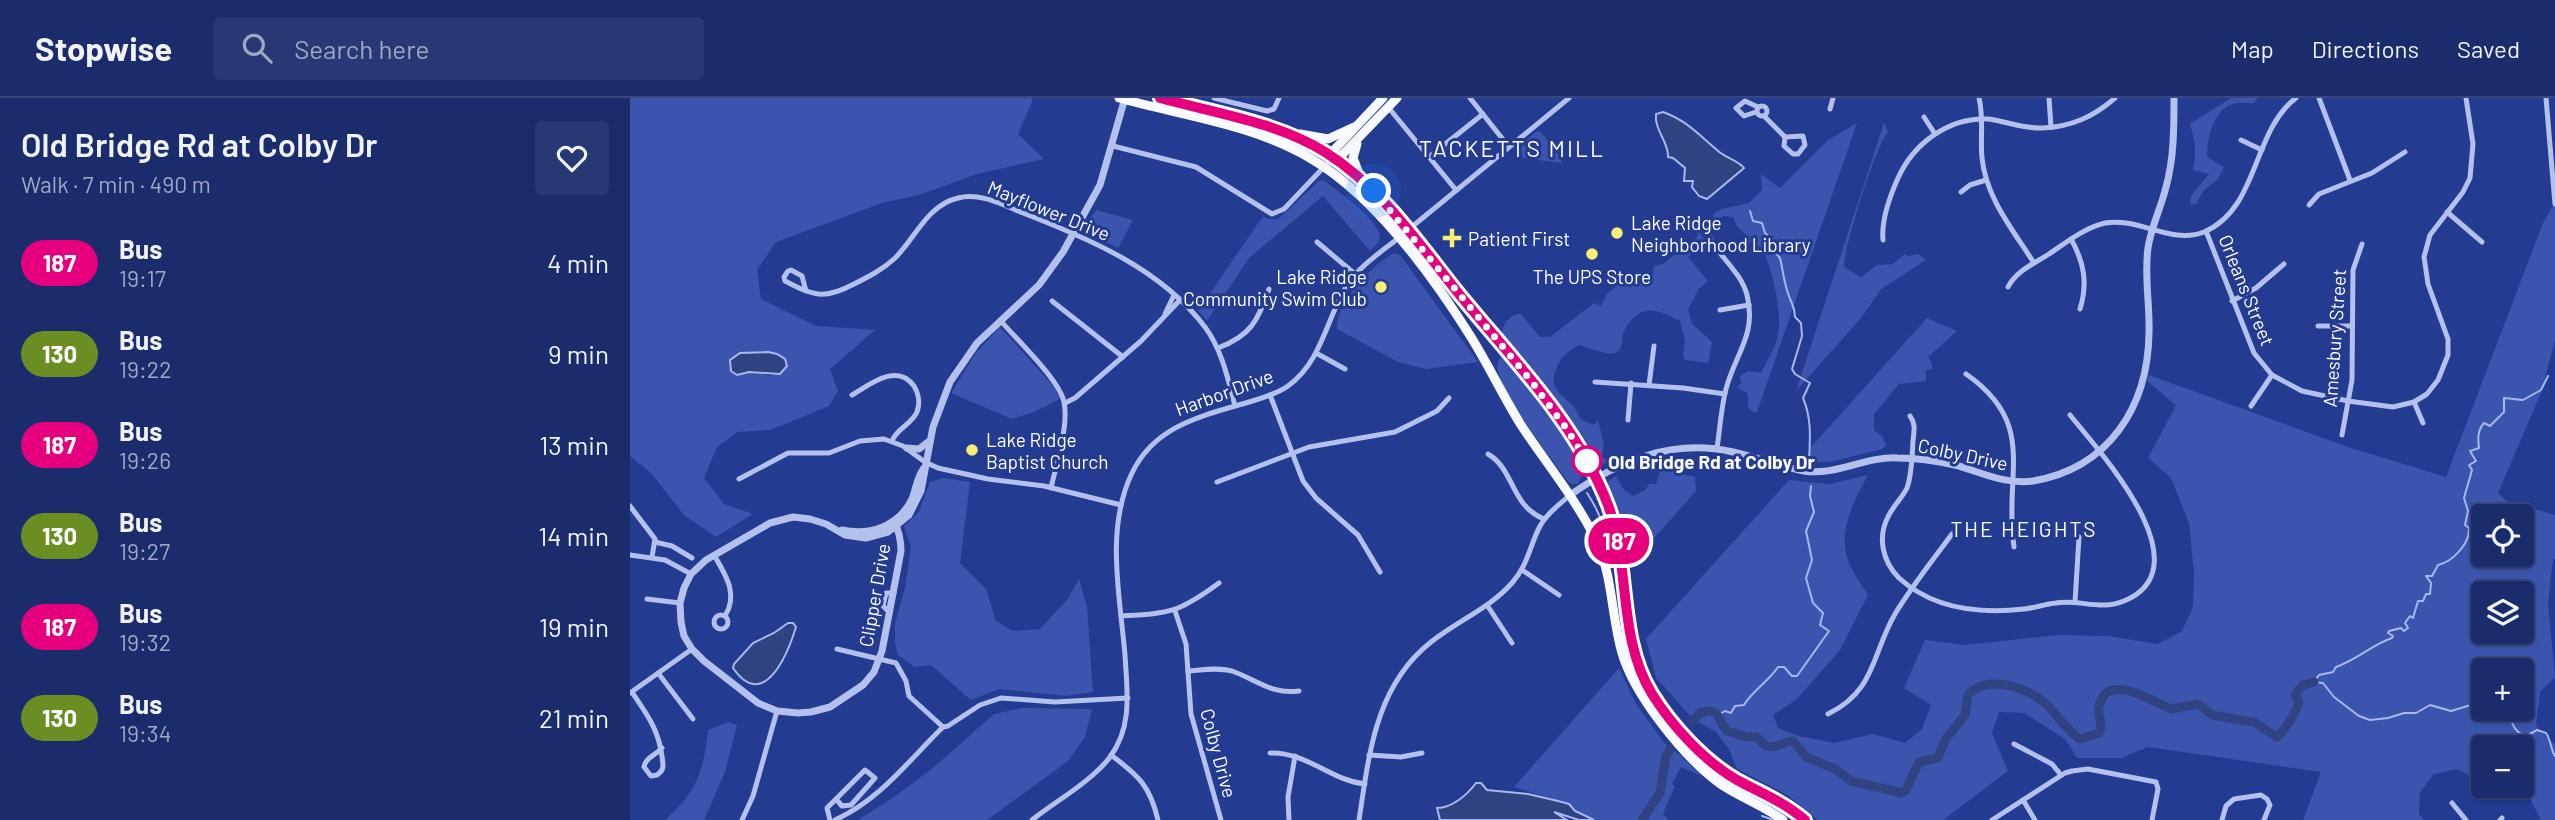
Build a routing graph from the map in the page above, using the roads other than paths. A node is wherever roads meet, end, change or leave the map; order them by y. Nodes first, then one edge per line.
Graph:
1 (1160, 98) edge
2 (1214, 98) edge
3 (1279, 98) edge
4 (1397, 98) edge
5 (1470, 98) edge
6 (1569, 98) edge
7 (1767, 98) edge
8 (1833, 98) edge
9 (1979, 98) edge
10 (2049, 98) edge
11 (2115, 98) edge
12 (2174, 98) edge
13 (2296, 98) edge
14 (2319, 98) edge
15 (2466, 98) edge
16 (2546, 98) edge
17 (1123, 99) edge
18 (1385, 102) edge
19 (1830, 109) dead end
20 (1483, 114) junction
21 (1924, 117) dead end
22 (1981, 119) junction
23 (1354, 127) junction
24 (2051, 127) junction
25 (1276, 129) junction
26 (1935, 134) junction
27 (1361, 136) junction
28 (1785, 136) junction
29 (2241, 140) dead end
30 (1113, 146) junction
31 (1509, 147) junction
32 (2262, 150) junction
33 (2404, 152) dead end
34 (1333, 157) junction
35 (1429, 157) junction
36 (1324, 167) junction
37 (1986, 180) junction
38 (2350, 180) junction
39 (1365, 183) junction
40 (1456, 190) junction
41 (1961, 192) dead end
42 (2555, 204) edge
43 (2309, 205) dead end
44 (2448, 212) junction
45 (1705, 225) dead end
46 (2153, 229) junction
47 (1408, 230) junction
48 (2206, 231) junction
49 (1073, 233) junction
50 (1398, 238) junction
51 (2071, 239) junction
52 (1883, 240) dead end
53 (1317, 242) dead end
54 (2482, 242) dead end
55 (2362, 244) dead end
56 (2034, 263) junction
57 (2284, 264) dead end
58 (1355, 274) junction
59 (2008, 287) dead end
60 (1269, 289) dead end
61 (806, 291) junction
62 (1177, 298) junction
63 (2232, 301) junction
64 (1052, 302) dead end
65 (1749, 305) junction
66 (2080, 309) dead end
67 (1720, 310) dead end
68 (1000, 320) junction
69 (1486, 326) junction
70 (2318, 326) dead end
71 (2353, 326) junction
72 (1472, 338) junction
73 (1654, 346) dead end
74 (1218, 348) junction
75 (1316, 353) junction
76 (1123, 357) junction
77 (1345, 369) dead end
78 (1966, 374) dead end
79 (2272, 374) junction
80 (1595, 382) dead end
81 (1631, 383) junction
82 (1650, 385) junction
83 (1725, 394) junction
84 (1269, 395) junction
85 (852, 396) dead end
86 (1449, 398) dead end
87 (2348, 401) junction
88 (2414, 402) junction
89 (1065, 403) junction
90 (1235, 406) junction
91 (2251, 406) dead end
92 (2070, 415) dead end
93 (1910, 416) dead end
94 (1628, 420) dead end
95 (2423, 423) dead end
96 (2342, 435) dead end
97 (892, 441) junction
98 (929, 442) junction
99 (908, 448) junction
100 (1717, 448) junction
101 (2100, 451) junction
102 (1291, 453) junction
103 (1488, 454) dead end
104 (1911, 459) junction
105 (924, 465) junction
106 (1596, 478) junction
107 (739, 479) dead end
108 (2012, 481) junction
109 (1217, 482) dead end
110 (1051, 488) junction
111 (1570, 495) junction
112 (1121, 505) junction
113 (630, 506) edge
114 (1544, 519) junction
115 (895, 523) junction
116 (1952, 534) dead end
117 (2079, 537) dead end
118 (656, 542) junction
119 (2014, 547) dead end
120 (630, 555) edge
121 (714, 555) junction
122 (652, 557) junction
123 (692, 558) dead end
124 (1522, 570) junction
125 (1380, 572) dead end
126 (691, 574) junction
127 (1219, 583) dead end
128 (1912, 588) junction
129 (1559, 594) dead end
130 (646, 599) dead end
131 (2075, 602) junction
132 (680, 603) junction
133 (1487, 605) junction
134 (1175, 611) junction
135 (725, 616) dead end
136 (1122, 616) junction
137 (1512, 643) dead end
138 (692, 649) junction
139 (836, 649) dead end
140 (880, 658) junction
141 (1188, 671) junction
142 (658, 673) junction
143 (1299, 691) dead end
144 (631, 692) edge
145 (1128, 698) junction
146 (777, 710) junction
147 (1828, 714) dead end
148 (693, 719) dead end
149 (943, 727) junction
150 (2014, 744) dead end
151 (662, 748) junction
152 (1422, 752) dead end
153 (1270, 753) dead end
154 (1111, 755) junction
155 (1369, 755) junction
156 (1295, 756) junction
157 (2061, 775) junction
158 (1364, 784) junction
159 (836, 799) junction
160 (2022, 800) junction
161 (2452, 803) dead end
162 (743, 820) edge
163 (832, 820) edge
164 (1032, 820) edge
165 (1158, 820) edge
166 (1221, 820) edge
167 (1289, 820) edge
168 (1359, 820) edge
169 (1783, 820) edge
170 (1805, 820) edge
171 (1992, 820) edge
172 (2035, 820) edge
173 (2152, 820) edge
174 (2222, 820) edge
175 (2264, 820) edge
176 (2466, 820) edge

1 - 25 main road
2 - 3 street
4 - 18 main road
5 - 20 street
6 - 31 street, Harbor Drive
7 - 28 street
8 - 19 street
9 - 22 street
10 - 24 street
11 - 24 street
12 - 46 street, Colby Drive
13 - 32 street
14 - 38 street
15 - 44 street
16 - 42 street
17 - 30 street, Clipper Drive
17 - 36 main road
18 - 23 main road
18 - 27 main road
18 - 35 street
20 - 31 street
20 - 35 street
21 - 26 street
22 - 24 street
22 - 26 street
22 - 37 street
23 - 25 main road
23 - 34 main road
25 - 34 main road
26 - 52 street
27 - 34 main road
27 - 39 main road
28 - 28 street
29 - 32 street
30 - 36 street
30 - 49 street, Clipper Drive
31 - 40 street, Harbor Drive
32 - 48 street
33 - 38 street
34 - 36 main road
34 - 39 main road
35 - 40 street
36 - 50 main road
37 - 41 street
37 - 56 street
38 - 43 street
39 - 47 main road
40 - 47 street, Harbor Drive
44 - 54 street
44 - 88 street
45 - 65 street
46 - 48 street
46 - 51 street
46 - 101 street, Colby Drive
47 - 50 street, Harbor Drive
47 - 69 main road
48 - 63 street, Orleans Street
49 - 61 street, Mayflower Drive
49 - 62 street, Mayflower Drive
49 - 68 street, Clipper Drive
50 - 58 street, Harbor Drive
50 - 72 main road
51 - 56 street
51 - 66 street
53 - 58 street
55 - 71 street, Amesbury Street
56 - 59 street
57 - 63 street
58 - 75 street, Harbor Drive
60 - 74 street
61 - 61 street
62 - 74 street, Mayflower Drive
62 - 76 street
63 - 79 street, Orleans Street
64 - 76 street
65 - 67 street
65 - 83 street
68 - 89 street
68 - 98 street, Clipper Drive
69 - 72 main road
69 - 106 main road
70 - 71 street
71 - 87 street, Amesbury Street
72 - 111 main road
73 - 82 street
74 - 90 street, Mayflower Drive
75 - 77 street
75 - 84 street, Harbor Drive
76 - 89 street
78 - 108 street
79 - 87 street, Orleans Street
79 - 91 street
80 - 81 street
81 - 82 street
81 - 94 street
82 - 83 street
83 - 100 street
84 - 90 street, Harbor Drive
84 - 102 street
85 - 97 street
86 - 102 street
87 - 88 street, Orleans Street
87 - 96 street, Amesbury Street
88 - 95 street
89 - 110 street
90 - 112 street, Harbor Drive
92 - 101 street
93 - 104 street
97 - 99 street
97 - 107 street
98 - 99 street
98 - 105 street, Clipper Drive
99 - 105 street
100 - 104 street, Colby Drive
100 - 106 street, Colby Drive
101 - 108 street, Colby Drive
101 - 131 street
102 - 109 street
102 - 125 street
103 - 114 street
104 - 108 street, Colby Drive
104 - 128 street
105 - 110 street
105 - 115 street, Clipper Drive
106 - 111 street, Colby Drive
106 - 170 main road
108 - 119 street
110 - 112 street
111 - 114 street, Colby Drive
111 - 169 main road
112 - 136 street, Harbor Drive
113 - 118 street
114 - 124 street, Colby Drive
115 - 121 street, Clipper Drive
115 - 140 street, Clipper Drive
116 - 128 street
117 - 131 street
118 - 122 street
118 - 123 street
120 - 122 street
121 - 126 street, Clipper Drive
121 - 135 street
122 - 126 street
124 - 129 street
124 - 133 street, Colby Drive
126 - 132 street, Clipper Drive
127 - 134 street
128 - 131 street
128 - 147 street
130 - 132 street
132 - 138 street
133 - 137 street
133 - 155 street, Colby Drive
134 - 136 street
134 - 141 street, Colby Drive
136 - 145 street, Harbor Drive
138 - 142 street
138 - 146 street, Clipper Drive
139 - 140 street
140 - 146 street, Clipper Drive
140 - 149 street
141 - 143 street
141 - 166 street, Colby Drive
142 - 144 street
142 - 148 street
144 - 151 street
145 - 149 street
145 - 154 street, Harbor Drive
146 - 162 street
149 - 163 street
150 - 157 street
151 - 151 street
152 - 155 street
153 - 156 street
154 - 164 street, Harbor Drive
154 - 165 street
155 - 158 street, Colby Drive
156 - 158 street
156 - 167 street
157 - 160 street
157 - 173 street
158 - 168 street, Colby Drive
159 - 159 street
159 - 163 street
160 - 171 street
160 - 172 street
161 - 176 street
174 - 175 street

